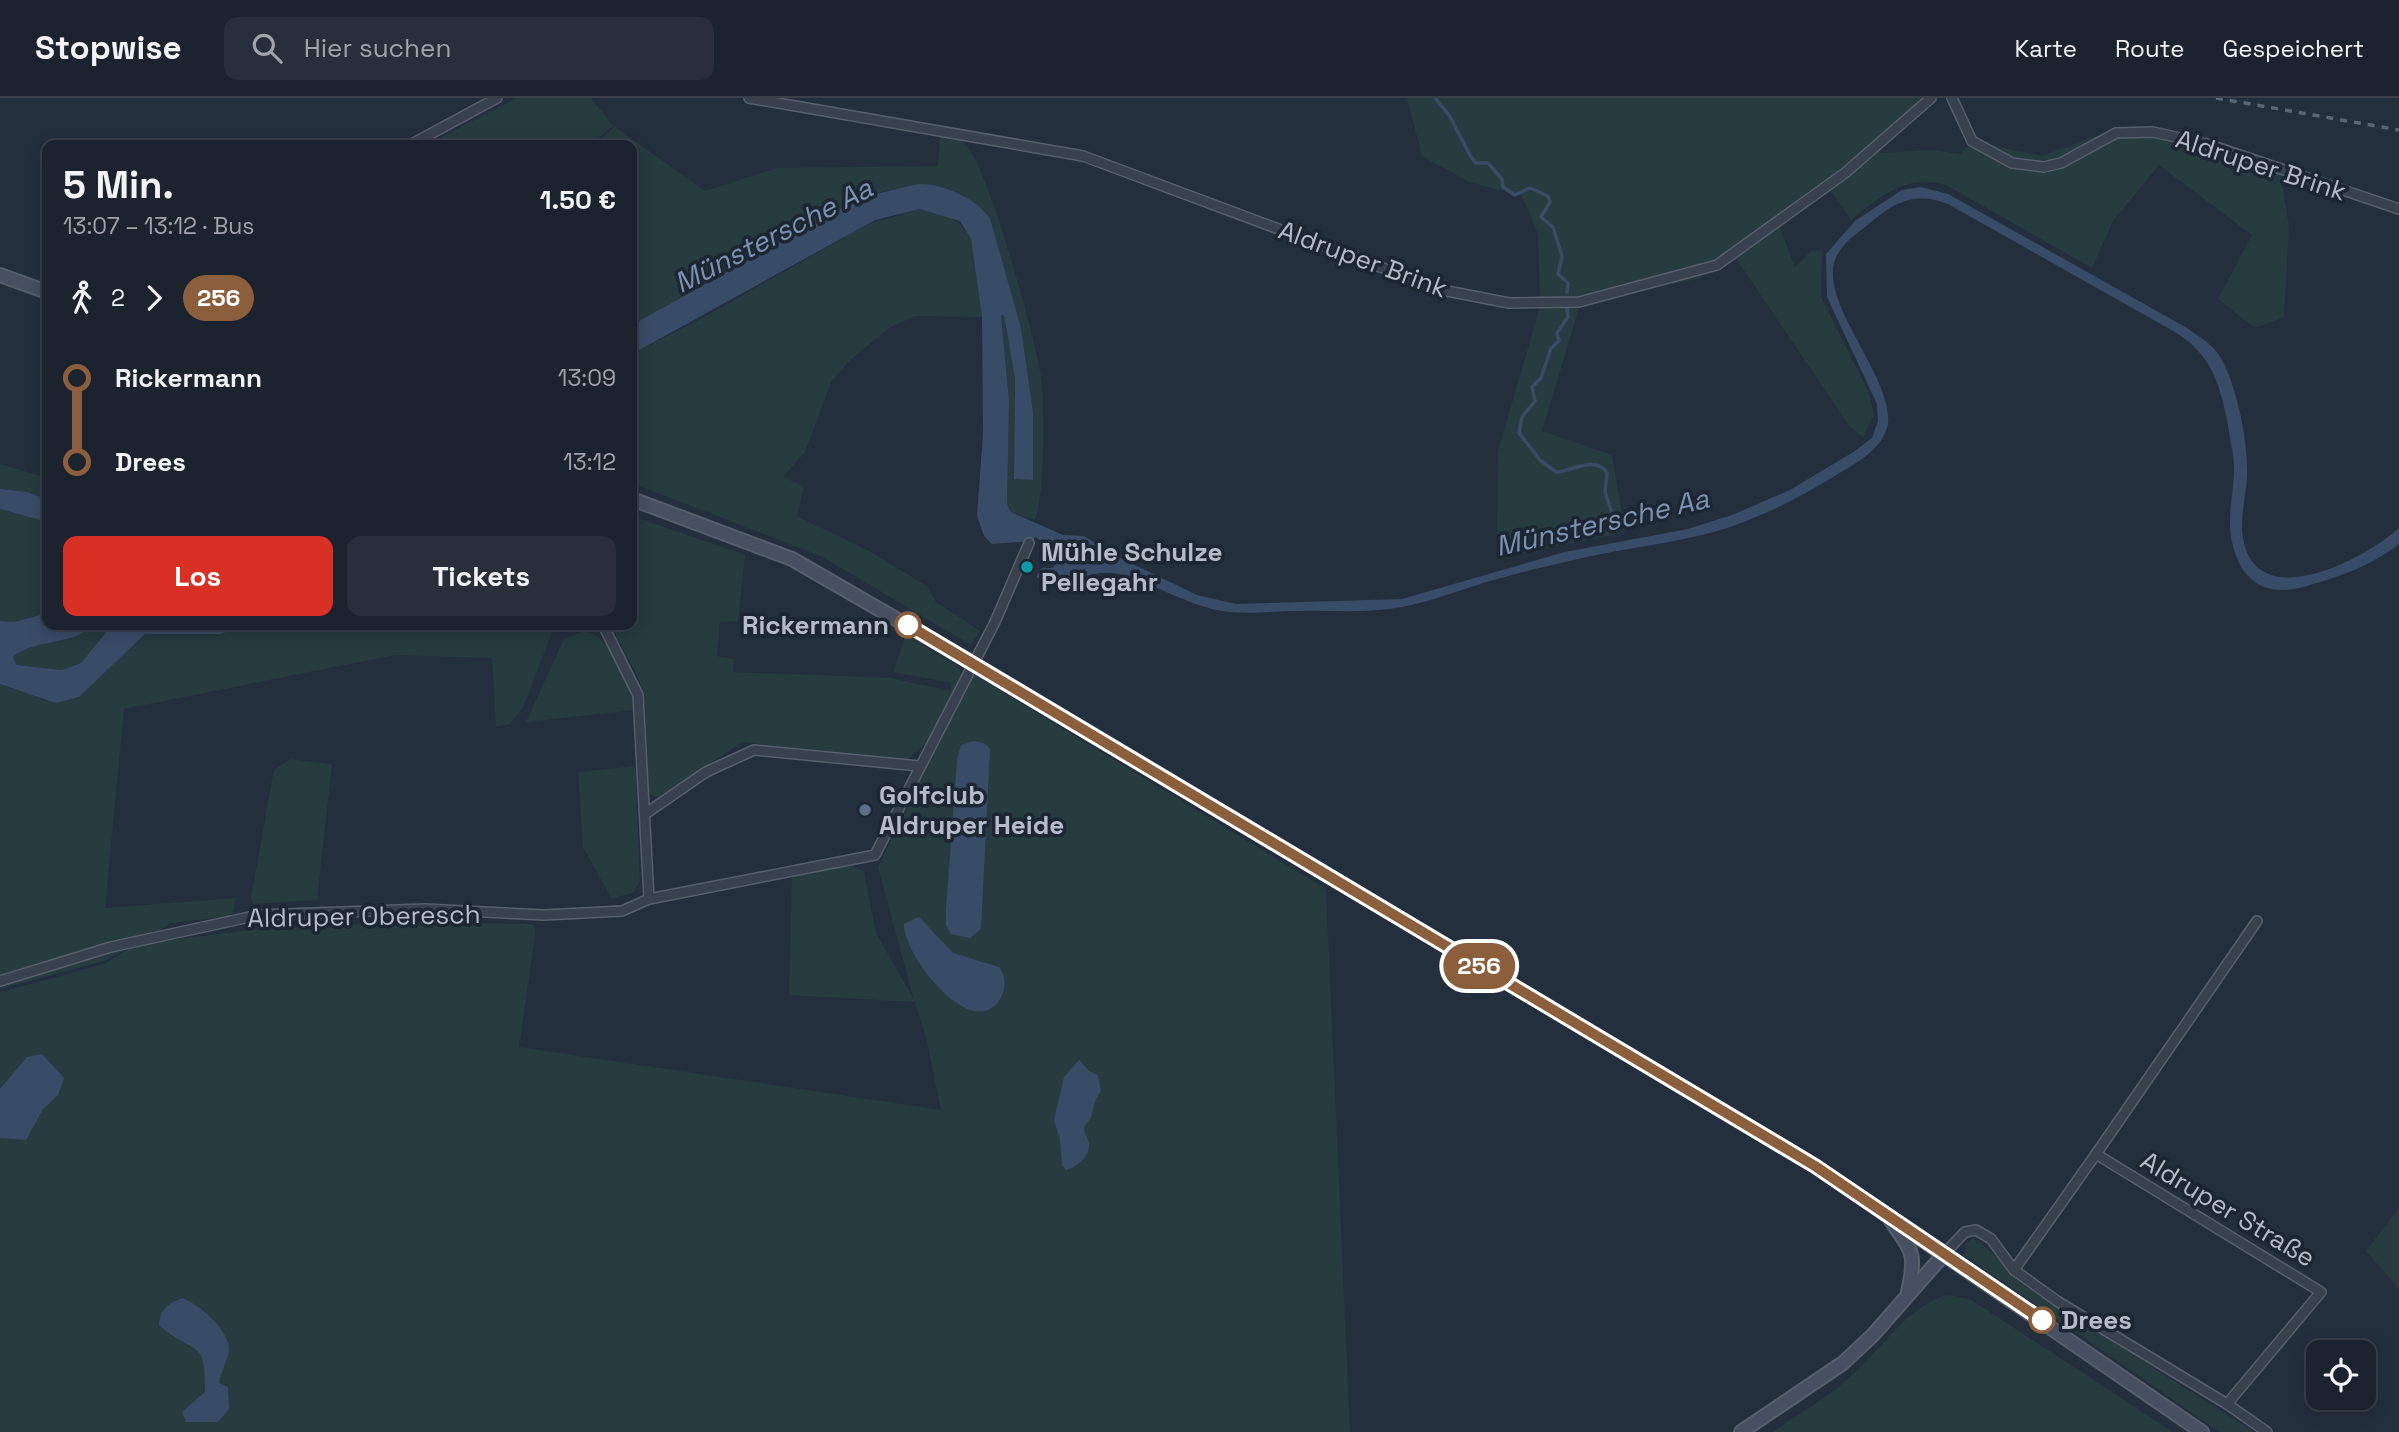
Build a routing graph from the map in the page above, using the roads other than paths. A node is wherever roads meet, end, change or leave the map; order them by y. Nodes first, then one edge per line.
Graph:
1 (497, 98) edge
2 (748, 98) edge
3 (1931, 98) edge
4 (1952, 98) edge
5 (419, 140) edge
6 (2399, 209) edge
7 (0, 275) edge
8 (42, 290) edge
9 (637, 501) edge
10 (1029, 543) dead end
11 (606, 630) edge
12 (974, 664) junction
13 (919, 766) junction
14 (645, 814) junction
15 (649, 899) junction
16 (2257, 921) dead end
17 (0, 981) edge
18 (2096, 1154) junction
19 (1887, 1214) junction
20 (1945, 1253) junction
21 (2014, 1270) junction
22 (1907, 1296) junction
23 (2227, 1404) junction
24 (1741, 1432) edge
25 (2202, 1432) edge
26 (2267, 1432) edge

1 - 5 street
2 - 3 street, Aldruper Brink
4 - 6 street, Aldruper Brink
7 - 8 main road
9 - 12 main road
10 - 12 street, Aldruper Oberesch
11 - 14 street
12 - 13 street, Aldruper Oberesch
12 - 19 main road
13 - 14 street
13 - 15 street, Aldruper Oberesch
14 - 15 street
15 - 17 street, Aldruper Oberesch
16 - 18 street
18 - 21 street
18 - 23 street, Aldruper Straße
19 - 20 main road
19 - 22 main road
20 - 21 street
20 - 22 main road
20 - 25 main road
21 - 23 street
22 - 24 main road
23 - 26 street

